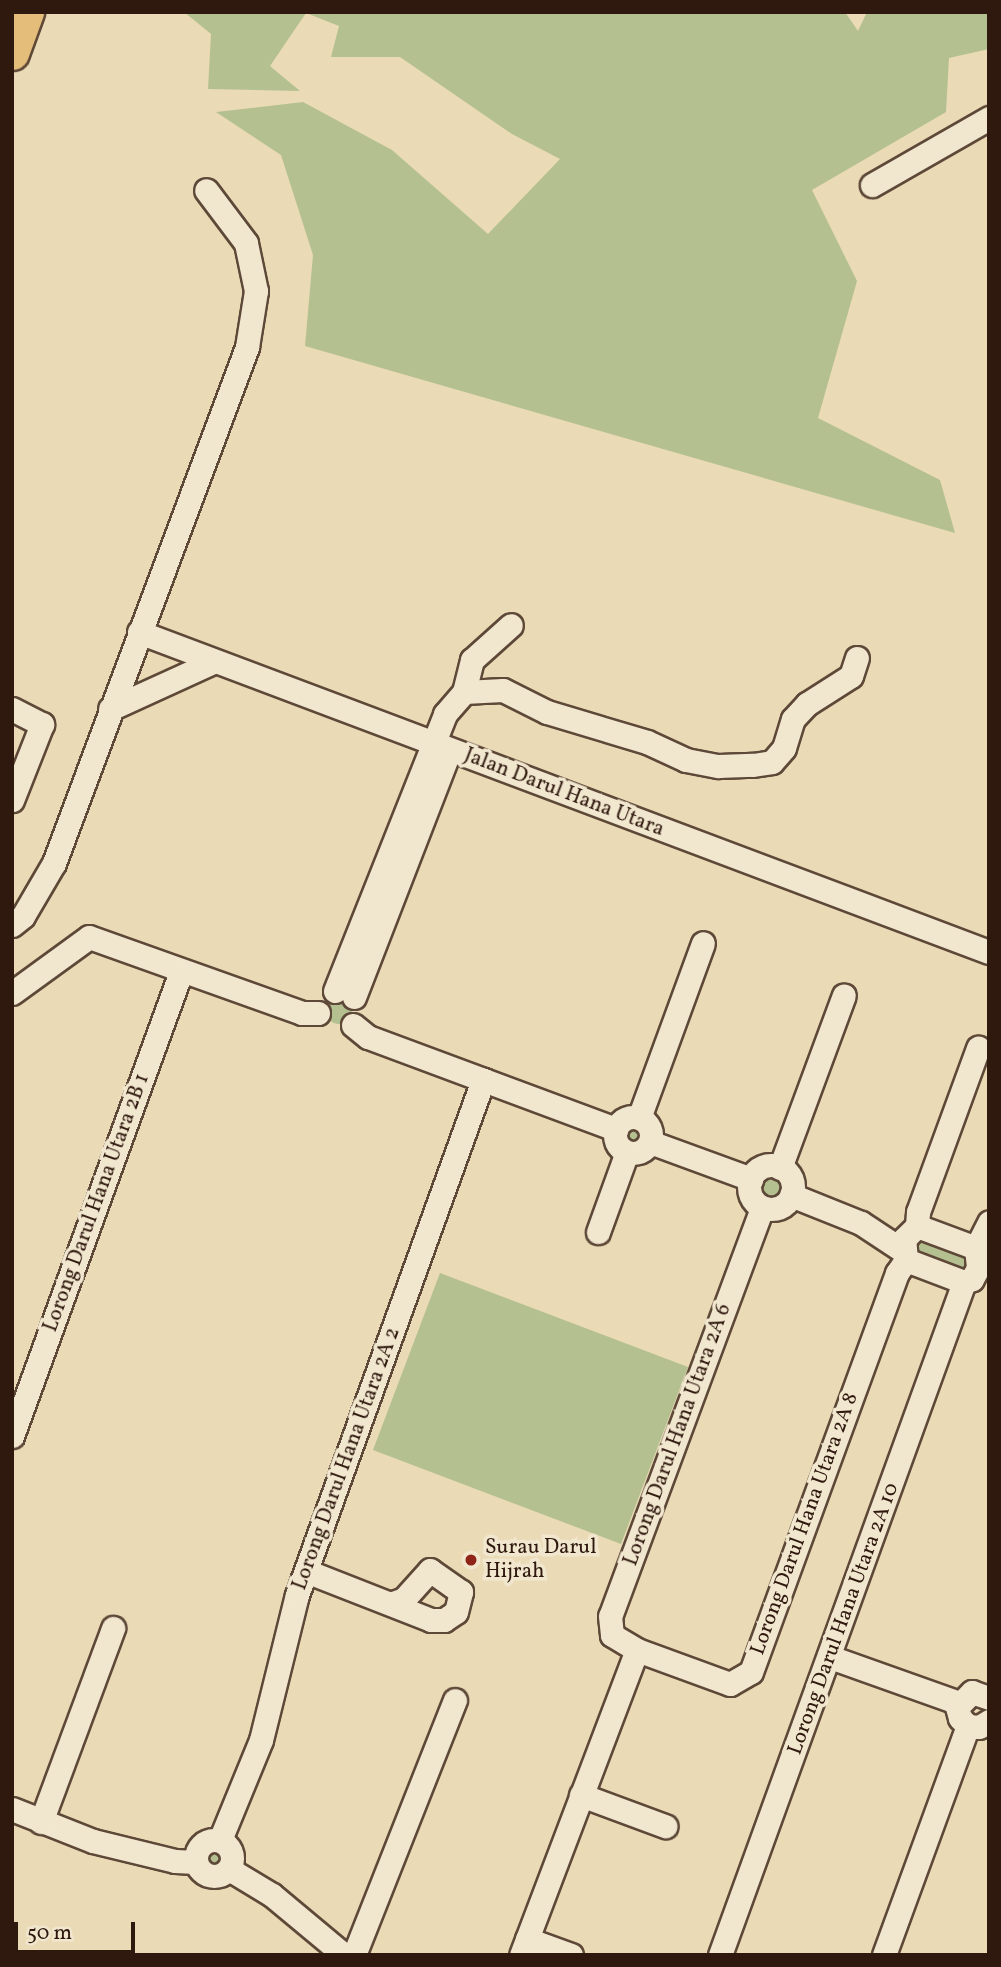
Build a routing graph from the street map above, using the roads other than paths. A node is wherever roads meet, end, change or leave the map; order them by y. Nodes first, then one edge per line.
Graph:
1 (27, 12) edge
2 (12, 53) edge
3 (989, 118) edge
4 (872, 185) dead end
5 (206, 190) dead end
6 (511, 625) dead end
7 (139, 632) junction
8 (857, 658) dead end
9 (213, 662) junction
10 (464, 692) junction
11 (12, 709) edge
12 (110, 709) junction
13 (441, 747) junction
14 (12, 800) edge
15 (12, 925) edge
16 (703, 943) dead end
17 (989, 952) edge
18 (181, 971) junction
19 (12, 993) edge
20 (345, 994) junction
21 (844, 995) dead end
22 (318, 1013) junction
23 (353, 1025) junction
24 (978, 1048) dead end
25 (483, 1080) junction
26 (639, 1118) junction
27 (616, 1129) junction
28 (650, 1142) junction
29 (627, 1152) junction
30 (780, 1168) junction
31 (751, 1179) junction
32 (791, 1195) junction
33 (762, 1208) junction
34 (989, 1222) edge
35 (598, 1232) dead end
36 (908, 1242) junction
37 (978, 1268) edge
38 (12, 1436) edge
39 (306, 1571) junction
40 (414, 1588) junction
41 (393, 1603) junction
42 (418, 1614) junction
43 (113, 1628) dead end
44 (637, 1650) junction
45 (830, 1657) junction
46 (986, 1688) edge
47 (455, 1700) dead end
48 (959, 1703) junction
49 (978, 1724) edge
50 (581, 1795) junction
51 (12, 1810) edge
52 (41, 1822) junction
53 (665, 1826) dead end
54 (220, 1840) junction
55 (196, 1862) junction
56 (229, 1869) junction
57 (524, 1947) edge
58 (344, 1955) edge
59 (354, 1955) edge
60 (571, 1955) edge
61 (720, 1955) edge
62 (884, 1955) edge

1 - 2 highway
3 - 4 street
5 - 7 street
6 - 10 street
7 - 9 street, Jalan Darul Hana Utara
7 - 12 street
8 - 10 street
9 - 12 street
9 - 13 street, Jalan Darul Hana Utara
10 - 13 street
11 - 14 street
12 - 15 street
13 - 17 street, Jalan Darul Hana Utara
13 - 20 street
16 - 26 street
18 - 19 street
18 - 22 street
18 - 38 street, Lorong Darul Hana Utara 2B 1
20 - 22 street
20 - 23 street
21 - 30 street
22 - 23 street
23 - 25 street
24 - 36 street, Lorong Darul Hana Utara 2A 8
25 - 27 street
25 - 39 street, Lorong Darul Hana Utara 2A 2
26 - 27 street
26 - 28 street
27 - 29 street
28 - 29 street
28 - 31 street
29 - 35 street
30 - 31 street
30 - 32 street
31 - 33 street
32 - 33 street
32 - 36 street
33 - 44 street, Lorong Darul Hana Utara 2A 6
34 - 37 street, Lorong Darul Hana Utara 2A 10
36 - 37 street
36 - 37 street
36 - 44 street, Lorong Darul Hana Utara 2A 8
37 - 45 street, Lorong Darul Hana Utara 2A 10
39 - 41 street
39 - 54 street, Lorong Darul Hana Utara 2A 2
40 - 41 street
40 - 42 street
40 - 42 street
41 - 42 street
43 - 52 street
44 - 50 street
45 - 48 street
45 - 61 street, Lorong Darul Hana Utara 2A 10
46 - 48 street
47 - 59 street
48 - 49 street
49 - 62 street
50 - 53 street
50 - 57 street
51 - 52 street
52 - 55 street
54 - 55 street
54 - 56 street
55 - 56 street
56 - 58 street
57 - 60 street

